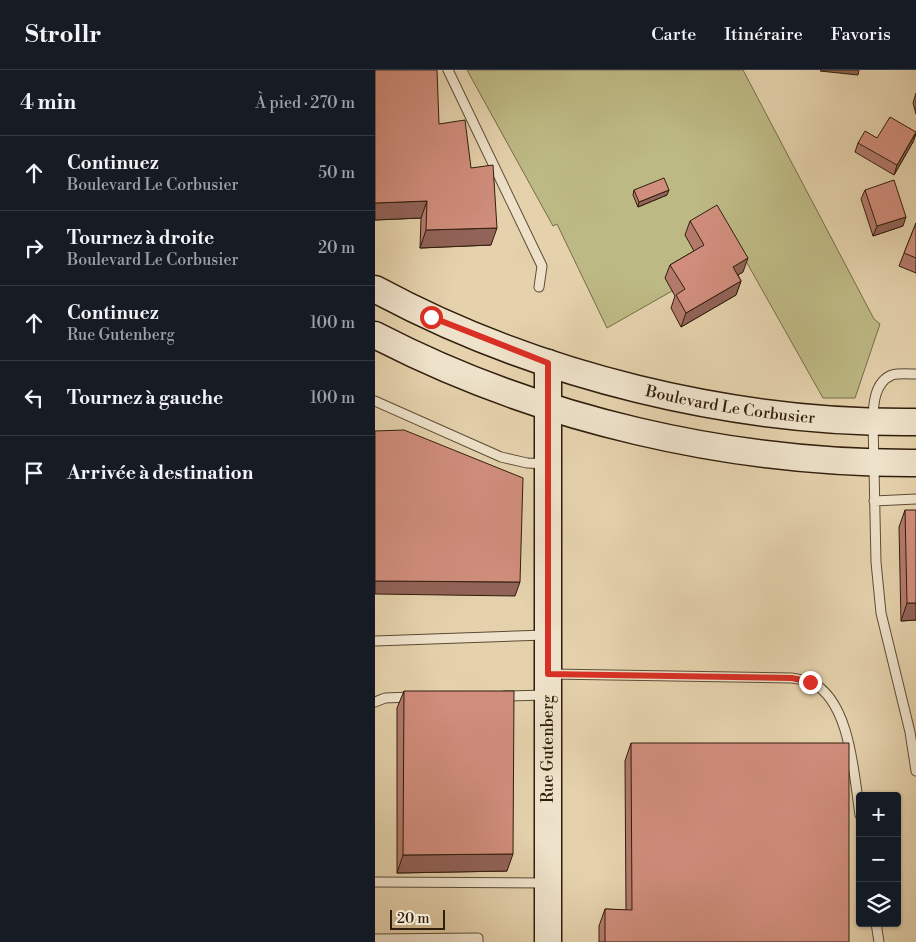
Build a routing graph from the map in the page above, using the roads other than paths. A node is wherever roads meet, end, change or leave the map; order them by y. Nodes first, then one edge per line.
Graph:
1 (448, 70) edge
2 (539, 287) dead end
3 (375, 290) edge
4 (375, 334) edge
5 (548, 363) junction
6 (916, 374) edge
7 (375, 401) edge
8 (549, 406) junction
9 (873, 422) junction
10 (916, 422) edge
11 (874, 463) junction
12 (916, 463) edge
13 (549, 464) junction
14 (916, 499) edge
15 (874, 501) junction
16 (548, 635) junction
17 (375, 640) edge
18 (548, 684) junction
19 (491, 696) edge
20 (423, 697) edge
21 (375, 702) edge
22 (916, 771) edge
23 (856, 792) edge
24 (375, 882) edge
25 (548, 883) junction
26 (877, 927) edge
27 (375, 939) edge
28 (478, 942) edge
29 (548, 942) edge
30 (879, 942) edge

1 - 2 lane
3 - 5 street, Boulevard Le Corbusier
4 - 8 street
5 - 8 street
5 - 9 street, Boulevard Le Corbusier
6 - 9 lane
7 - 13 lane
8 - 11 street
8 - 13 street, Rue Gutenberg
9 - 10 street, Boulevard Le Corbusier
9 - 11 lane
11 - 12 street
11 - 15 lane
13 - 16 street, Rue Gutenberg
14 - 15 lane
15 - 22 lane
16 - 17 lane
16 - 18 street, Rue Gutenberg
18 - 19 lane
18 - 23 lane
18 - 25 street, Rue Gutenberg
20 - 21 lane
24 - 25 lane
25 - 29 street, Rue Gutenberg
26 - 30 lane
27 - 28 lane

